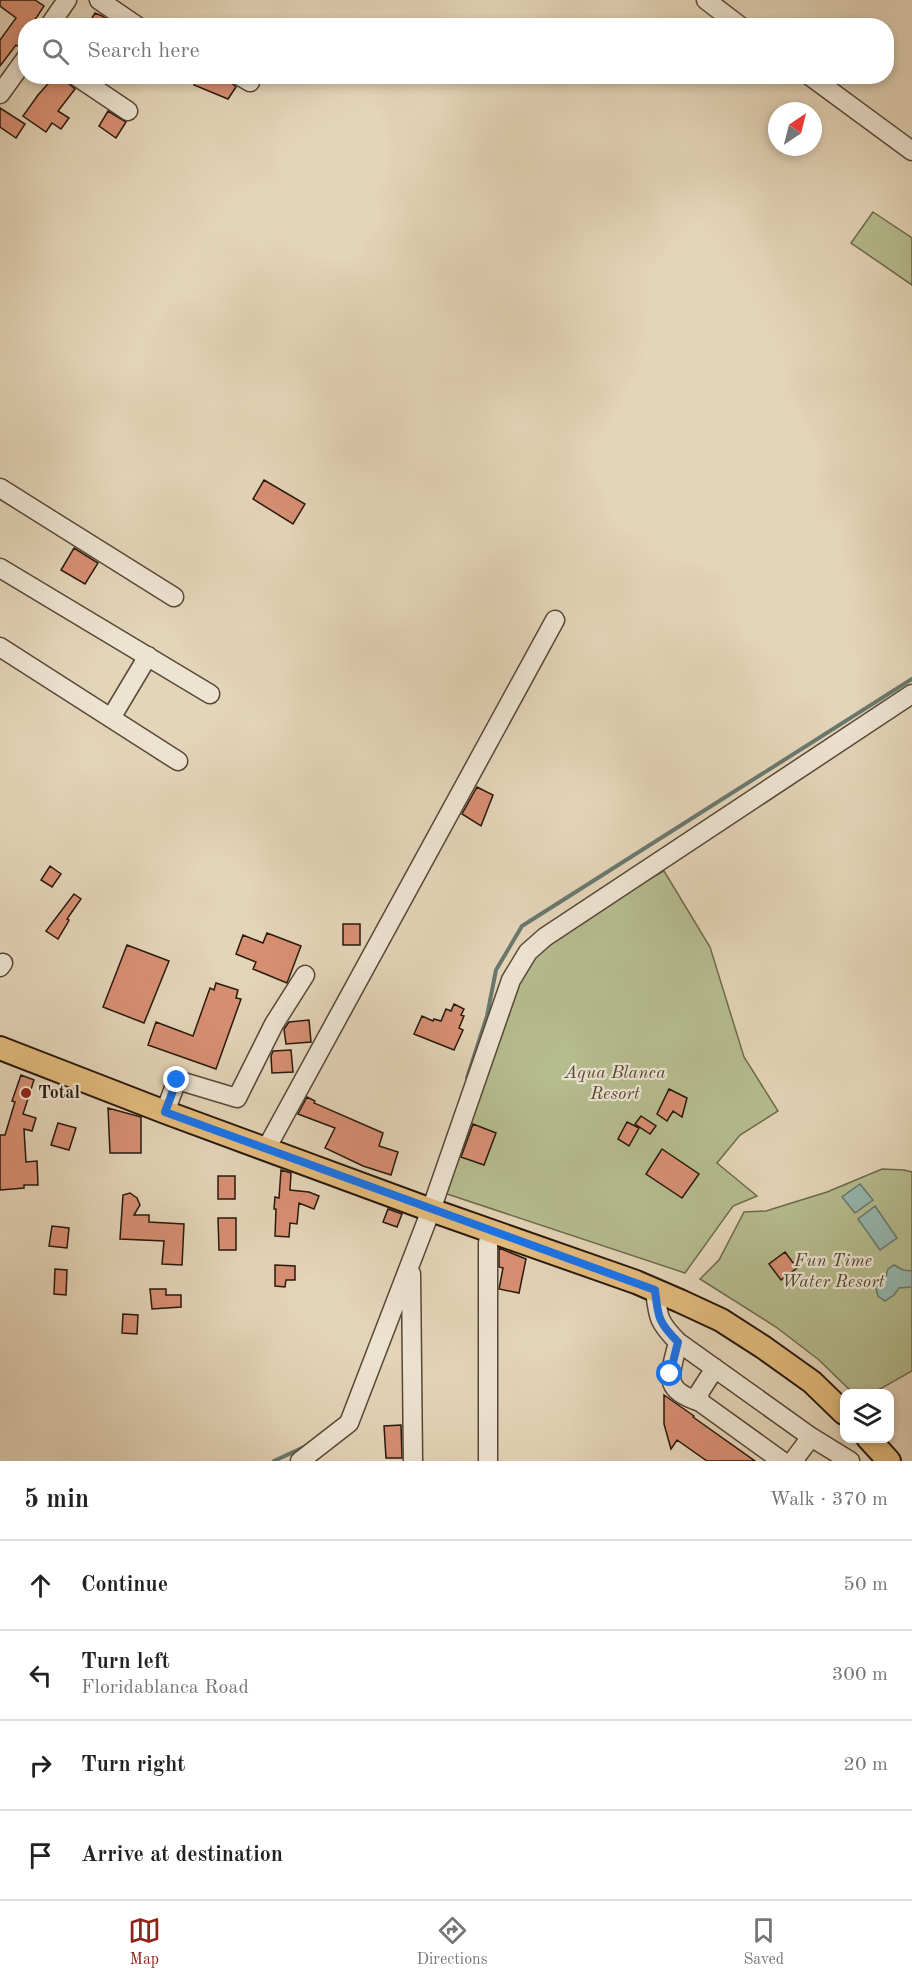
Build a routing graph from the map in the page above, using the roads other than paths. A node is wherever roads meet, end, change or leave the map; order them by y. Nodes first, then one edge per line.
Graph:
1 (99, 0) edge
2 (706, 0) edge
3 (58, 3) edge
4 (52, 18) edge
5 (125, 18) edge
6 (730, 18) edge
7 (18, 67) edge
8 (3, 83) edge
9 (88, 84) edge
10 (821, 84) edge
11 (128, 111) dead end
12 (912, 151) edge
13 (0, 488) edge
14 (0, 568) edge
15 (174, 597) dead end
16 (555, 620) dead end
17 (0, 647) edge
18 (148, 656) junction
19 (210, 694) dead end
20 (912, 694) edge
21 (111, 718) junction
22 (178, 761) dead end
23 (305, 975) dead end
24 (0, 1048) edge
25 (165, 1112) junction
26 (266, 1149) junction
27 (431, 1210) junction
28 (490, 1231) junction
29 (411, 1263) junction
30 (655, 1290) junction
31 (678, 1342) junction
32 (715, 1368) junction
33 (700, 1402) junction
34 (840, 1409) edge
35 (811, 1437) junction
36 (873, 1443) edge
37 (300, 1461) edge
38 (413, 1461) edge
39 (488, 1461) edge
40 (782, 1461) edge
41 (793, 1461) edge
42 (850, 1461) edge
43 (889, 1461) edge

1 - 5 street
2 - 6 street
3 - 4 street
7 - 8 street
9 - 11 street
10 - 12 street
13 - 15 street
14 - 18 street
16 - 26 street
17 - 21 street
18 - 19 street
18 - 21 street
20 - 27 street
21 - 22 street
23 - 25 street
24 - 25 main road
25 - 26 main road
26 - 27 main road
27 - 28 main road
27 - 29 street
28 - 30 main road
28 - 39 street
29 - 37 street
29 - 38 street
30 - 31 street
30 - 34 main road
31 - 32 street
31 - 33 street
32 - 33 street
32 - 35 street
33 - 40 street
35 - 41 street
35 - 42 street
36 - 43 main road

